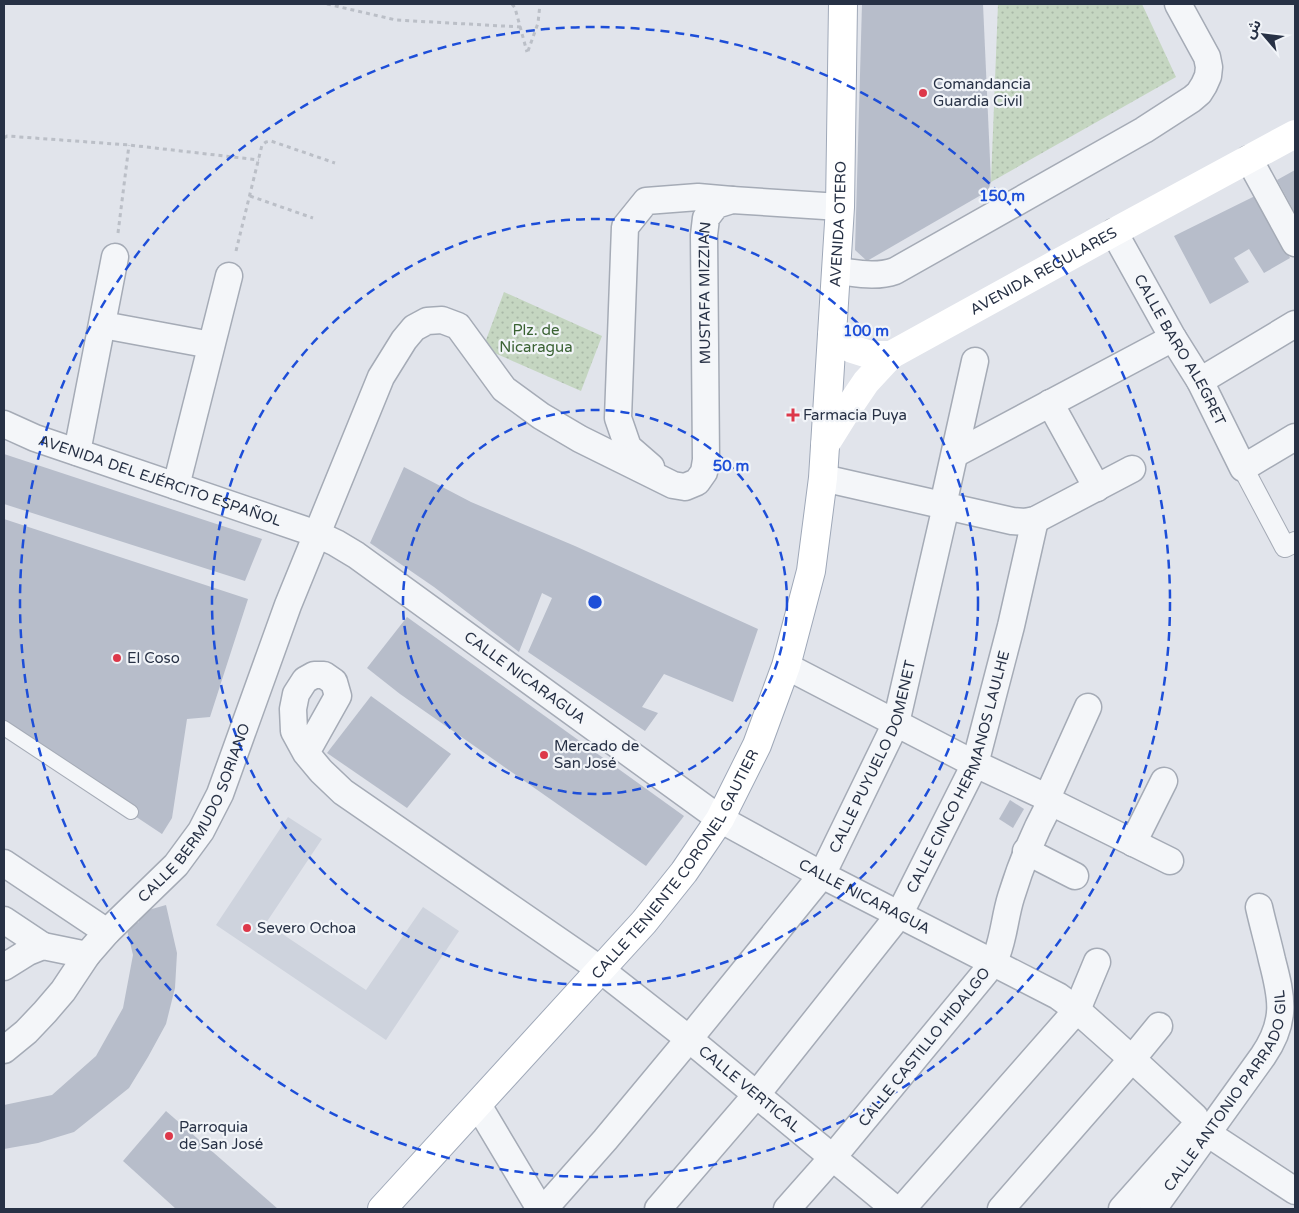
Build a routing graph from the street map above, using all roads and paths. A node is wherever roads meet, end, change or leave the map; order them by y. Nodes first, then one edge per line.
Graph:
1 (327, 4) edge
2 (512, 4) edge
3 (540, 4) edge
4 (843, 4) edge
5 (1178, 4) edge
6 (521, 27) junction
7 (1295, 134) edge
8 (4, 138) edge
9 (129, 145) junction
10 (1249, 159) junction
11 (259, 160) junction
12 (334, 163) dead end
13 (250, 196) junction
14 (732, 200) junction
15 (840, 207) junction
16 (314, 218) dead end
17 (1114, 232) junction
18 (1295, 244) edge
19 (115, 257) joint
20 (836, 271) junction
21 (229, 276) joint
22 (1295, 324) edge
23 (103, 325) junction
24 (832, 335) junction
25 (1173, 338) junction
26 (212, 345) junction
27 (891, 355) junction
28 (975, 361) dead end
29 (1200, 381) junction
30 (1050, 403) junction
31 (4, 424) edge
32 (1295, 438) edge
33 (825, 445) junction
34 (78, 452) junction
35 (955, 454) junction
36 (1243, 468) junction
37 (1132, 470) dead end
38 (823, 478) junction
39 (673, 485) junction
40 (176, 486) junction
41 (1097, 488) junction
42 (946, 506) junction
43 (1035, 520) junction
44 (316, 534) junction
45 (1295, 542) edge
46 (786, 666) junction
47 (1088, 707) dead end
48 (896, 723) junction
49 (4, 728) edge
50 (306, 753) dead end
51 (975, 764) junction
52 (1164, 781) dead end
53 (1048, 800) junction
54 (131, 812) dead end
55 (720, 819) junction
56 (1133, 843) junction
57 (1026, 851) junction
58 (1170, 861) dead end
59 (4, 863) edge
60 (822, 875) junction
61 (1075, 876) dead end
62 (1259, 907) dead end
63 (899, 915) junction
64 (4, 920) edge
65 (106, 932) junction
66 (43, 946) junction
67 (87, 955) junction
68 (6, 962) edge
69 (1097, 962) dead end
70 (993, 963) junction
71 (601, 970) junction
72 (1077, 1010) junction
73 (1159, 1026) dead end
74 (689, 1039) junction
75 (4, 1050) edge
76 (1132, 1059) junction
77 (757, 1094) junction
78 (478, 1105) junction
79 (1200, 1124) junction
80 (833, 1157) junction
81 (1295, 1191) edge
82 (382, 1209) edge
83 (540, 1209) edge
84 (544, 1209) edge
85 (658, 1209) edge
86 (787, 1209) edge
87 (895, 1209) edge
88 (902, 1209) edge
89 (1001, 1209) edge
90 (1122, 1209) edge
91 (1153, 1209) edge

1 - 6 path
2 - 6 path
3 - 6 path
4 - 15 main road, AVENIDA OTERO
5 - 20 street
7 - 10 main road, AVENIDA REGULARES
8 - 9 path
9 - 11 path
9 - 19 path
10 - 17 main road, AVENIDA REGULARES
10 - 18 street
11 - 12 path
11 - 13 path
13 - 16 path
13 - 21 path
14 - 15 street
14 - 39 street, MUSTAFA MIZZIAN
14 - 39 street
15 - 20 main road, AVENIDA OTERO
17 - 25 street, CALLE BARO ALEGRET
17 - 27 main road, AVENIDA REGULARES
19 - 23 street
20 - 24 main road, AVENIDA OTERO
21 - 26 street
22 - 29 street
23 - 26 street
23 - 34 street
24 - 27 main road
24 - 33 main road, AVENIDA OTERO
25 - 29 street, CALLE BARO ALEGRET
25 - 30 street
26 - 40 street
27 - 33 main road, AVENIDA REGULARES
28 - 35 street, CALLE PUYUELO DOMENET
29 - 36 street, CALLE BARO ALEGRET
30 - 35 street
30 - 41 street
31 - 34 street, AVENIDA DEL EJÉRCITO ESPAÑOL
32 - 36 street
33 - 38 main road, CALLE TENIENTE CORONEL GAUTIER
34 - 40 street, AVENIDA DEL EJÉRCITO ESPAÑOL
35 - 42 street, CALLE PUYUELO DOMENET
36 - 45 street
37 - 41 street
38 - 42 street
38 - 46 main road, CALLE TENIENTE CORONEL GAUTIER
39 - 44 street
40 - 44 street, AVENIDA DEL EJÉRCITO ESPAÑOL
41 - 43 street
42 - 43 street
42 - 48 street, CALLE PUYUELO DOMENET
43 - 51 street, CALLE CINCO HERMANOS LAULHE
44 - 55 street, CALLE NICARAGUA
44 - 65 street, CALLE BERMUDO SORIANO
46 - 48 street
46 - 55 main road, CALLE TENIENTE CORONEL GAUTIER
47 - 53 street, CALLE CASTILLO HIDALGO
48 - 51 street
48 - 60 street, CALLE PUYUELO DOMENET
49 - 54 lane
50 - 71 street, CALLE VERTICAL
51 - 53 street
51 - 63 street, CALLE CINCO HERMANOS LAULHE
52 - 56 street
53 - 56 street
53 - 57 street, CALLE CASTILLO HIDALGO
55 - 60 street, CALLE NICARAGUA
55 - 71 main road, CALLE TENIENTE CORONEL GAUTIER
56 - 58 street
57 - 61 street
57 - 70 street, CALLE CASTILLO HIDALGO
59 - 65 street
60 - 63 street, CALLE NICARAGUA
60 - 74 street, CALLE PUYUELO DOMENET
62 - 79 street, CALLE ANTONIO PARRADO GIL
63 - 70 street, CALLE NICARAGUA
63 - 77 street, CALLE CINCO HERMANOS LAULHE
64 - 66 street
65 - 67 street, CALLE BERMUDO SORIANO
66 - 67 street
66 - 68 street
67 - 75 street, CALLE BERMUDO SORIANO
69 - 72 street
70 - 72 street, CALLE NICARAGUA
70 - 80 street, CALLE CASTILLO HIDALGO
71 - 74 street, CALLE VERTICAL
71 - 78 main road, CALLE TENIENTE CORONEL GAUTIER
72 - 76 street, CALLE NICARAGUA
72 - 88 street
73 - 76 street
74 - 77 street, CALLE VERTICAL
74 - 84 street, CALLE PUYUELO DOMENET
76 - 79 street, CALLE NICARAGUA
76 - 89 street
77 - 80 street, CALLE VERTICAL
77 - 85 street, CALLE CINCO HERMANOS LAULHE
78 - 82 main road, CALLE TENIENTE CORONEL GAUTIER
78 - 83 street
79 - 81 street, CALLE NICARAGUA
79 - 90 street
79 - 91 street, CALLE ANTONIO PARRADO GIL
80 - 86 street, CALLE CASTILLO HIDALGO
80 - 87 street, CALLE VERTICAL

